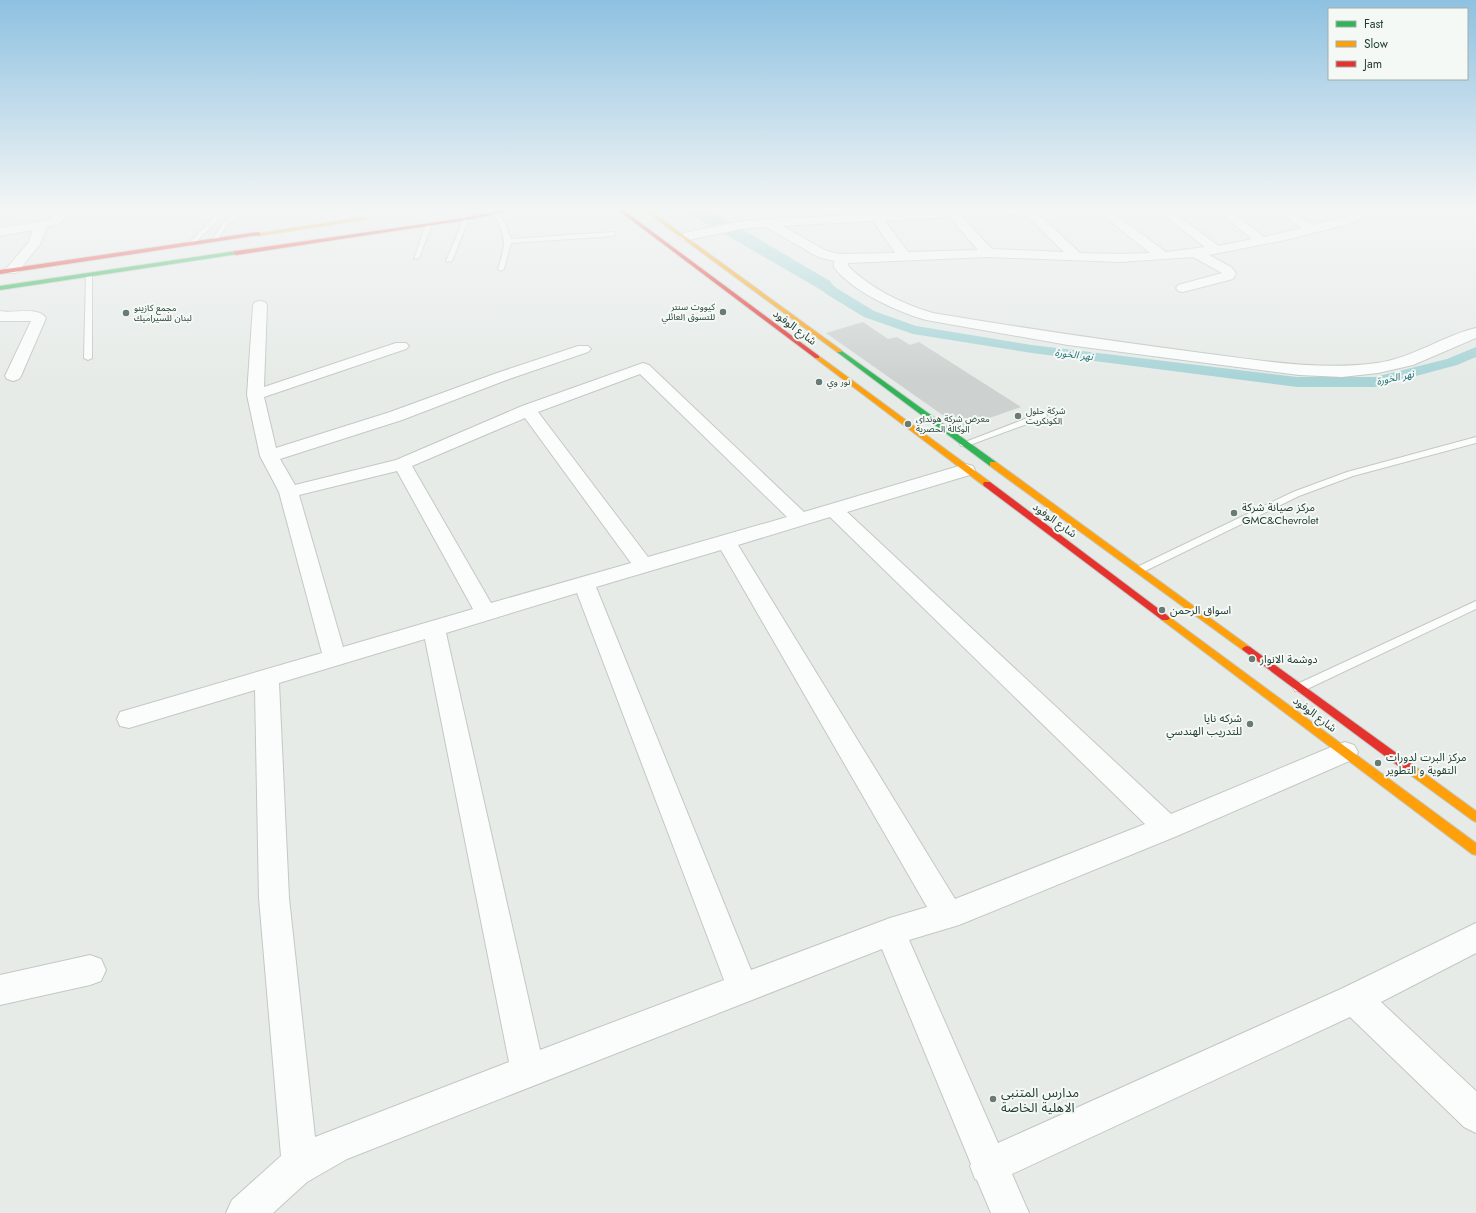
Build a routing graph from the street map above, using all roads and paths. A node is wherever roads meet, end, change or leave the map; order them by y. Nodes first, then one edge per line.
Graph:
1 (36, 267) edge
2 (145, 267) edge
3 (695, 267) edge
4 (724, 267) edge
5 (841, 267) edge
6 (1220, 267) edge
7 (6, 271) edge
8 (89, 275) junction
9 (0, 288) edge
10 (1183, 288) dead end
11 (260, 305) dead end
12 (0, 315) edge
13 (1476, 332) edge
14 (401, 346) dead end
15 (583, 349) dead end
16 (88, 358) dead end
17 (14, 376) dead end
18 (255, 395) junction
19 (528, 410) junction
20 (1043, 415) dead end
21 (1476, 440) edge
22 (964, 444) junction
23 (269, 456) junction
24 (402, 464) junction
25 (966, 470) junction
26 (289, 492) junction
27 (833, 509) junction
28 (801, 519) junction
29 (726, 541) junction
30 (644, 566) junction
31 (1139, 570) junction
32 (584, 583) junction
33 (1476, 605) edge
34 (486, 613) junction
35 (434, 628) junction
36 (335, 658) junction
37 (268, 678) junction
38 (1299, 688) junction
39 (129, 719) dead end
40 (1345, 752) junction
41 (1476, 817) edge
42 (1167, 828) junction
43 (1476, 850) edge
44 (948, 915) junction
45 (890, 932) junction
46 (1476, 937) edge
47 (90, 970) dead end
48 (743, 988) junction
49 (0, 990) edge
50 (1354, 999) junction
51 (528, 1071) junction
52 (1476, 1115) edge
53 (300, 1164) junction
54 (988, 1166) junction
55 (245, 1213) edge
56 (1010, 1213) edge

1 - 7 main road
2 - 8 main road
3 - 25 main road, شارع الوفود
4 - 22 main road, شارع الوفود
5 - 13 street
6 - 10 street
8 - 9 main road
8 - 16 lane
11 - 18 street
12 - 17 street
14 - 18 street
15 - 23 street
18 - 23 street
19 - 24 street
19 - 28 street
19 - 30 street
20 - 22 lane
21 - 31 lane
22 - 31 main road, شارع الوفود
23 - 26 street
24 - 26 street
24 - 34 street
25 - 27 street
25 - 40 main road, شارع الوفود
26 - 36 street
27 - 28 street
27 - 42 street
28 - 29 street
29 - 30 street
29 - 44 street
30 - 32 street
31 - 38 main road, شارع الوفود
32 - 34 street
32 - 48 street
33 - 38 lane
34 - 35 street
35 - 36 street
35 - 51 street
36 - 37 street
37 - 39 street
37 - 53 street
38 - 41 main road, شارع الوفود
40 - 42 street
40 - 43 main road, شارع الوفود
42 - 44 street
44 - 45 street
45 - 48 street
45 - 54 street
46 - 50 street
47 - 49 street
48 - 51 street
50 - 52 street
50 - 54 street
51 - 53 street
53 - 55 street
54 - 56 street

